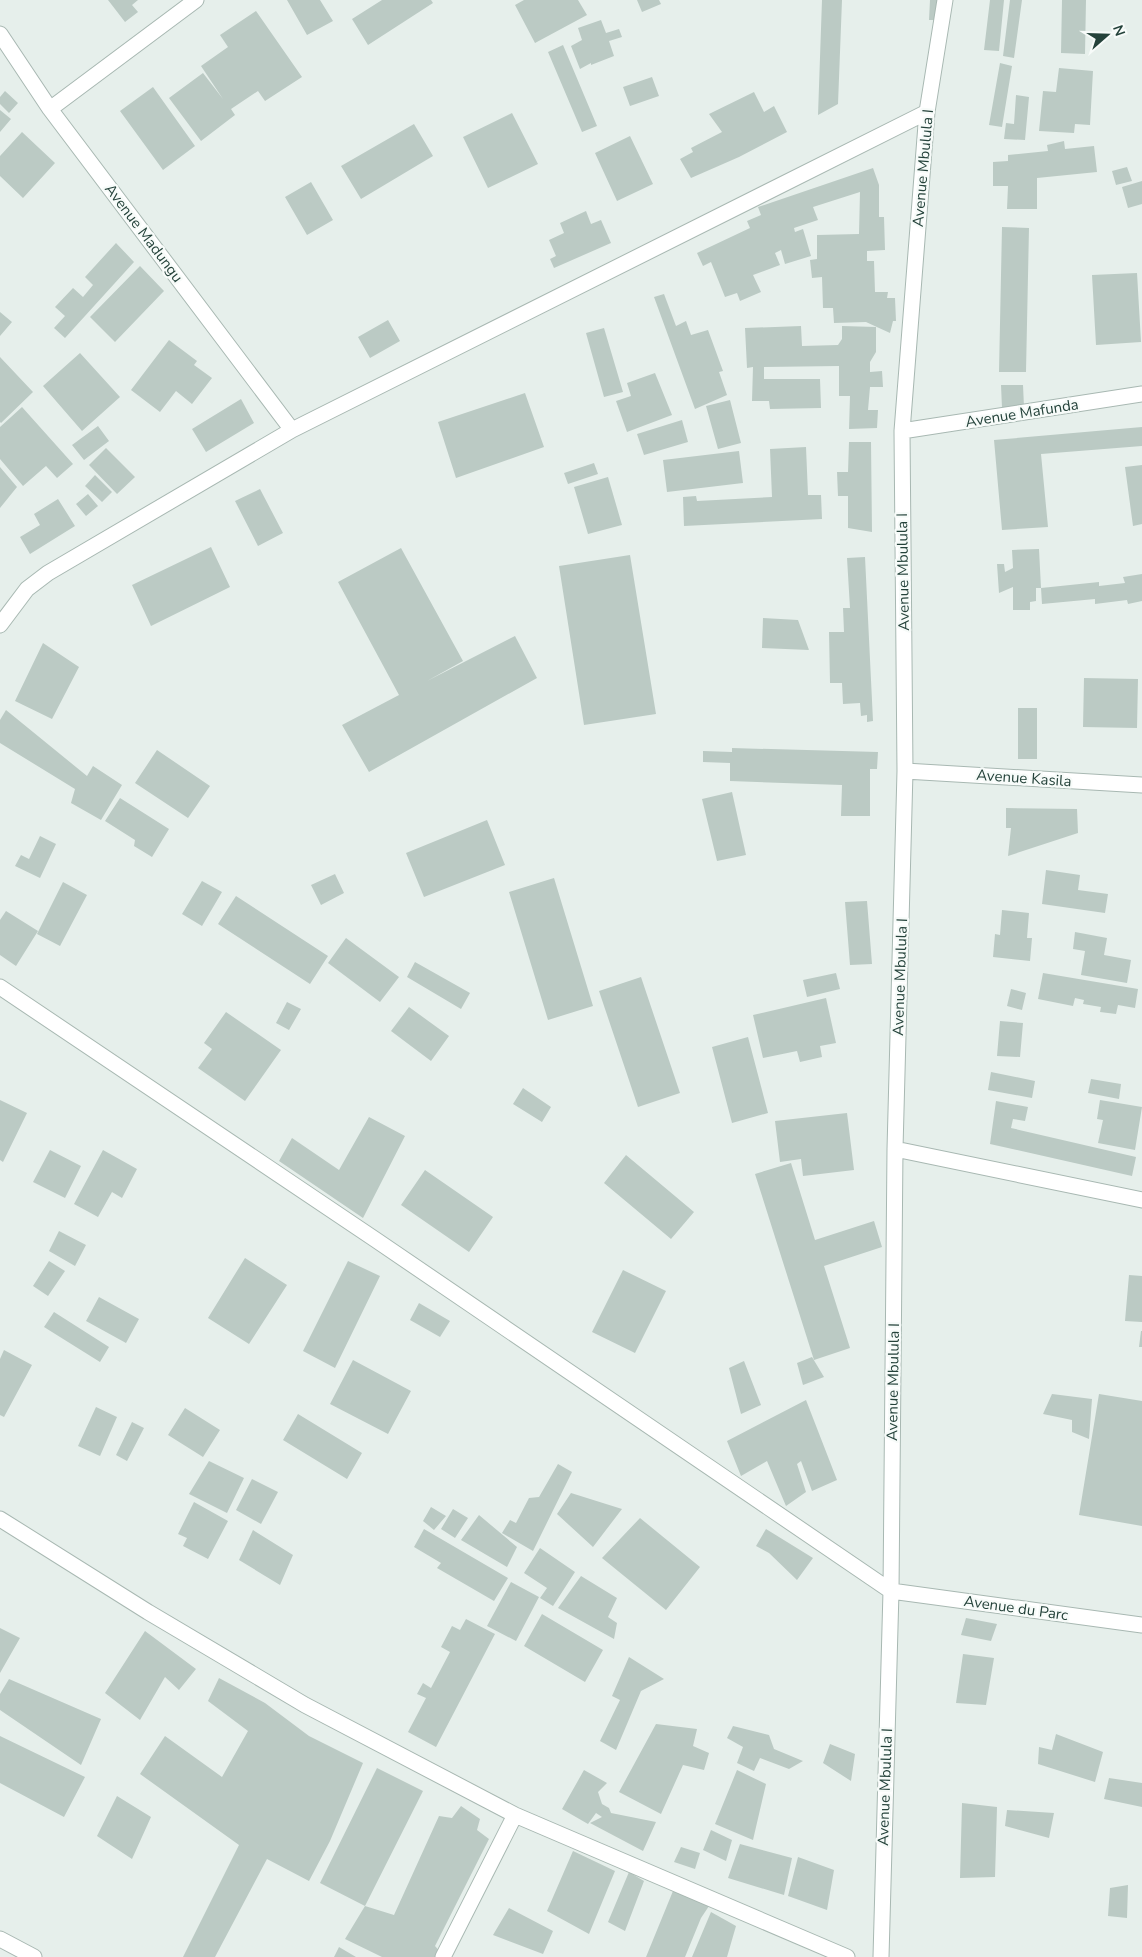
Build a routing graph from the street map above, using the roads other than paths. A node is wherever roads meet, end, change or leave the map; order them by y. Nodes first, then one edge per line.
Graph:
1 (196, 0) edge
2 (945, 0) edge
3 (0, 34) edge
4 (50, 109) junction
5 (927, 112) junction
6 (1142, 394) edge
7 (292, 430) junction
8 (902, 431) junction
9 (0, 625) edge
10 (905, 771) junction
11 (1142, 785) edge
12 (0, 987) edge
13 (895, 1149) junction
14 (1142, 1200) edge
15 (0, 1519) edge
16 (891, 1591) junction
17 (1142, 1625) edge
18 (515, 1815) junction
19 (0, 1939) edge
20 (34, 1957) edge
21 (443, 1957) edge
22 (847, 1957) edge
23 (881, 1957) edge

1 - 4 street
2 - 5 street, Avenue Mbulula I
3 - 4 street, Avenue Madungu
4 - 7 street, Avenue Madungu
5 - 7 street
5 - 8 street, Avenue Mbulula I
6 - 8 street, Avenue Mafunda
7 - 9 street
8 - 10 street, Avenue Mbulula I
10 - 11 street, Avenue Kasila
10 - 13 street, Avenue Mbulula I
12 - 16 street
13 - 14 street
13 - 16 street, Avenue Mbulula I
15 - 18 street
16 - 17 street, Avenue du Parc
16 - 23 street, Avenue Mbulula I
18 - 21 street
18 - 22 street
19 - 20 street

